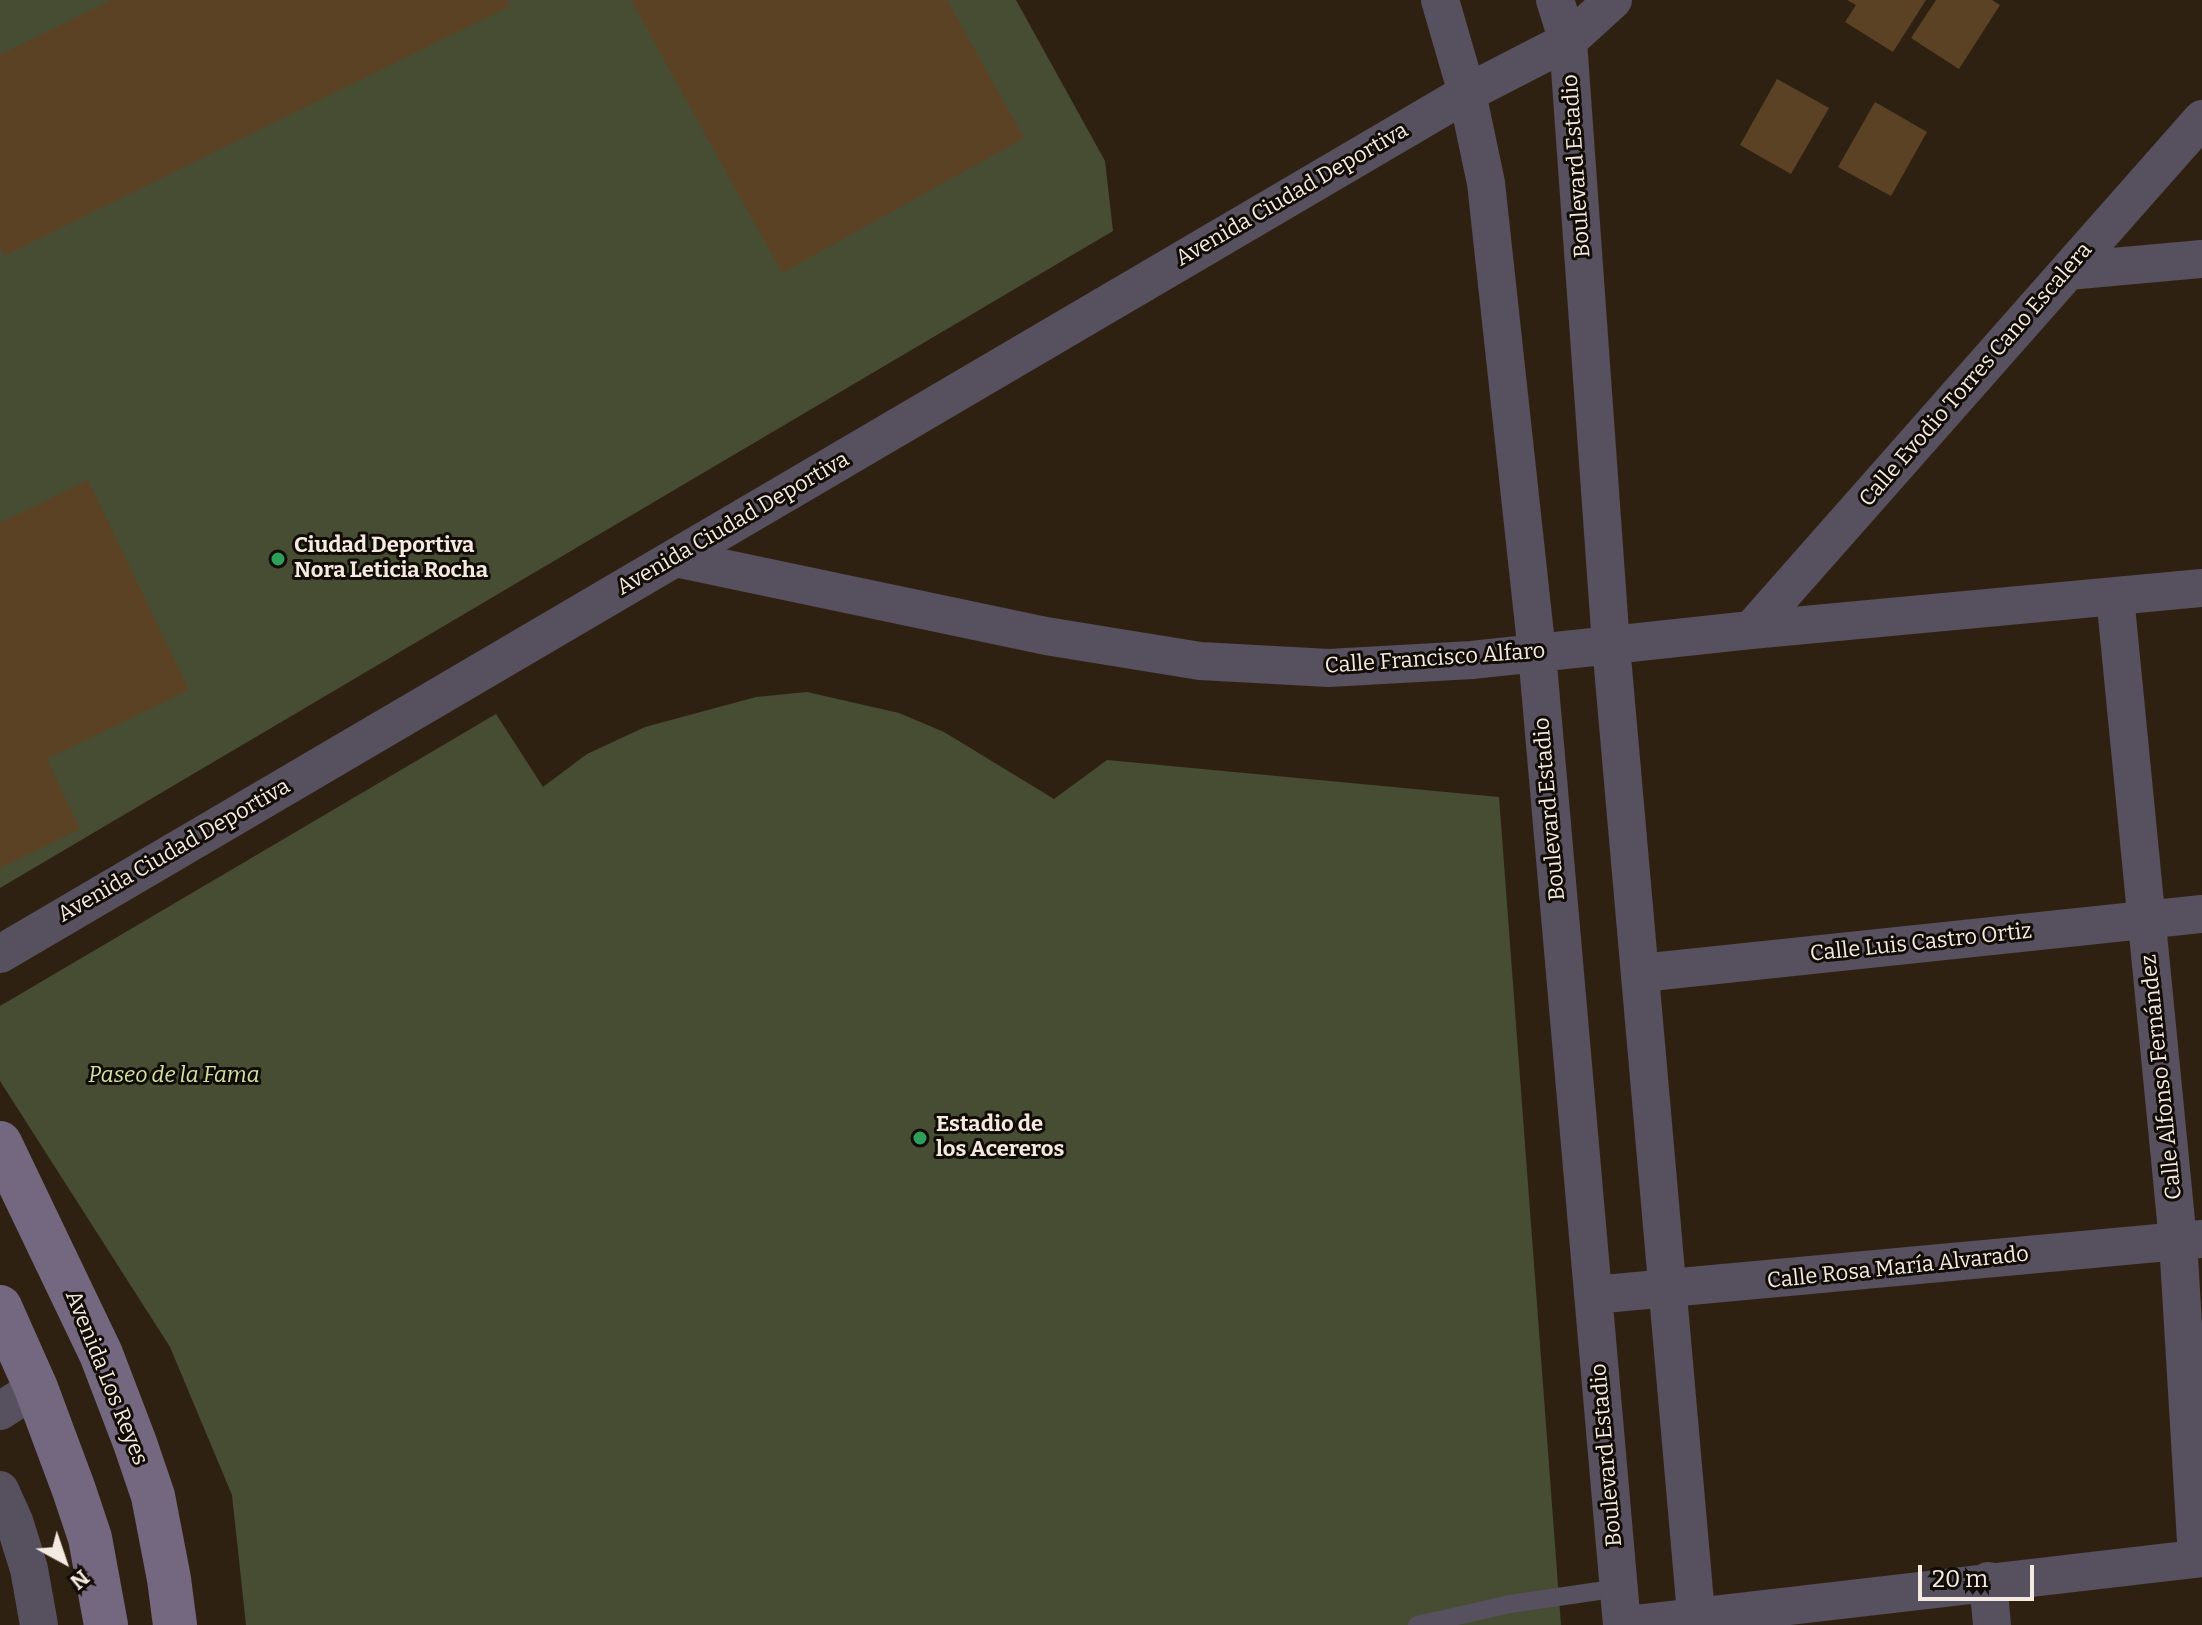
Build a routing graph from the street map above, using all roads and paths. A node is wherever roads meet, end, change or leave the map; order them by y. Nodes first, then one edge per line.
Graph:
1 (1440, 0) edge
2 (1555, 0) edge
3 (1613, 0) edge
4 (1568, 41) junction
5 (1467, 93) junction
6 (2202, 119) edge
7 (2202, 259) edge
8 (2068, 271) junction
9 (675, 558) junction
10 (2202, 588) edge
11 (2115, 596) junction
12 (1751, 630) junction
13 (1611, 645) junction
14 (1537, 653) junction
15 (2202, 914) edge
16 (2147, 920) junction
17 (0, 954) edge
18 (1641, 973) junction
19 (0, 1143) edge
20 (2190, 1240) edge
21 (1668, 1290) junction
22 (1593, 1295) junction
23 (0, 1307) edge
24 (18, 1399) edge
25 (0, 1490) edge
26 (2200, 1558) edge
27 (1988, 1581) junction
28 (1622, 1613) edge
29 (1697, 1621) edge
30 (39, 1625) edge
31 (106, 1625) edge
32 (175, 1625) edge
33 (1417, 1625) edge
34 (1992, 1625) edge

1 - 5 street, Boulevard Estadio
2 - 4 street, Boulevard Estadio
3 - 4 street, Avenida Ciudad Deportiva
4 - 5 street, Avenida Ciudad Deportiva
4 - 13 street, Boulevard Estadio
5 - 9 street, Avenida Ciudad Deportiva
5 - 14 street, Boulevard Estadio
6 - 8 street, Calle Evodio Torres Cano Escalera
7 - 8 street
8 - 12 street, Calle Evodio Torres Cano Escalera
9 - 14 street, Calle Francisco Alfaro
9 - 17 street, Avenida Ciudad Deportiva
10 - 11 street, Calle Francisco Alfaro
11 - 12 street, Calle Francisco Alfaro
11 - 16 street, Calle Alfonso Fernández
12 - 13 street, Calle Francisco Alfaro
13 - 14 street, Calle Francisco Alfaro
13 - 18 street, Boulevard Estadio
14 - 22 street, Boulevard Estadio
15 - 16 street, Calle Luis Castro Ortiz
16 - 18 street, Calle Luis Castro Ortiz
16 - 20 street, Calle Alfonso Fernández
18 - 21 street, Boulevard Estadio
19 - 32 street, Avenida Los Reyes
20 - 21 street, Calle Rosa María Alvarado
20 - 26 street, Calle Alfonso Fernández
21 - 22 street, Calle Rosa María Alvarado
21 - 29 street, Boulevard Estadio
22 - 28 street, Boulevard Estadio
23 - 24 street
24 - 31 street
25 - 30 street
26 - 27 street
27 - 29 street
27 - 34 street
28 - 29 street
28 - 33 lane

